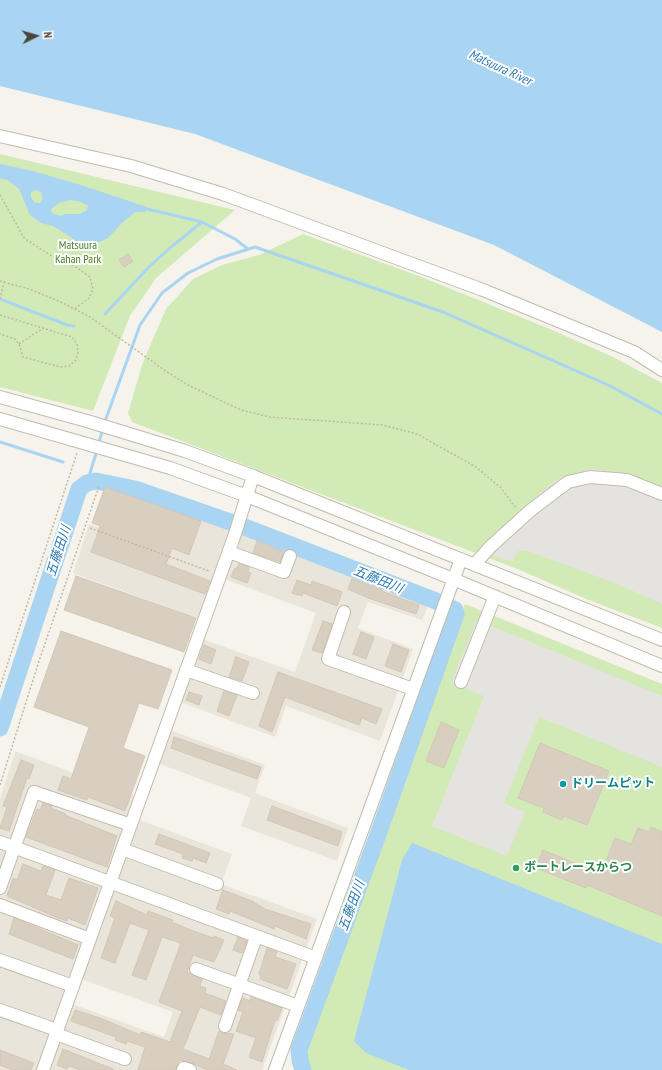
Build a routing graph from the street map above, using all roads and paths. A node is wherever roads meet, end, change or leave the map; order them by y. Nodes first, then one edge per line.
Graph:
1 (0, 136) edge
2 (0, 195) edge
3 (0, 281) edge
4 (4, 282) junction
5 (0, 299) edge
6 (75, 309) junction
7 (0, 315) edge
8 (45, 327) junction
9 (0, 334) edge
10 (20, 344) junction
11 (662, 370) edge
12 (0, 397) edge
13 (0, 419) edge
14 (81, 442) junction
15 (253, 476) junction
16 (99, 486) dead end
17 (662, 494) edge
18 (247, 496) junction
19 (523, 518) junction
20 (90, 528) dead end
21 (229, 552) junction
22 (290, 556) dead end
23 (461, 559) junction
24 (475, 564) junction
25 (221, 575) junction
26 (453, 579) junction
27 (495, 596) junction
28 (344, 612) dead end
29 (662, 640) edge
30 (662, 666) edge
31 (186, 670) junction
32 (461, 682) dead end
33 (0, 687) edge
34 (413, 689) junction
35 (253, 693) dead end
36 (0, 785) edge
37 (131, 825) junction
38 (0, 842) edge
39 (15, 846) junction
40 (122, 849) junction
41 (110, 884) junction
42 (217, 884) dead end
43 (0, 888) edge
44 (0, 905) edge
45 (256, 937) junction
46 (90, 939) junction
47 (316, 958) junction
48 (0, 960) edge
49 (196, 969) dead end
50 (240, 985) junction
51 (73, 986) junction
52 (298, 1006) junction
53 (0, 1010) edge
54 (225, 1026) dead end
55 (57, 1032) junction
56 (125, 1059) dead end
57 (43, 1070) edge
58 (183, 1070) edge
59 (190, 1070) edge
60 (275, 1070) edge

1 - 11 street
2 - 6 path
3 - 4 path
4 - 5 path
4 - 6 path
6 - 19 path
7 - 8 path
8 - 10 path
8 - 10 path
9 - 10 path
12 - 15 street
13 - 14 street
14 - 18 street
14 - 33 path
15 - 18 street
15 - 23 street
16 - 36 path
17 - 19 street
18 - 21 street
18 - 26 street
19 - 24 street
20 - 25 path
21 - 22 street
21 - 25 street
23 - 24 street
23 - 26 street
24 - 29 street
25 - 31 street
26 - 27 street
26 - 34 street
27 - 30 street
27 - 32 street
28 - 34 street
31 - 35 street
31 - 37 street
34 - 47 street
37 - 39 street
37 - 40 street
38 - 39 street
39 - 41 street
39 - 43 street
40 - 41 street
40 - 42 street
41 - 45 street
41 - 46 street
44 - 46 street
45 - 47 street
45 - 50 street
46 - 51 street
47 - 52 street
48 - 51 street
49 - 50 street
50 - 52 street
50 - 54 street
51 - 55 street
52 - 60 street
53 - 55 street
55 - 56 street
55 - 57 street
58 - 59 street

